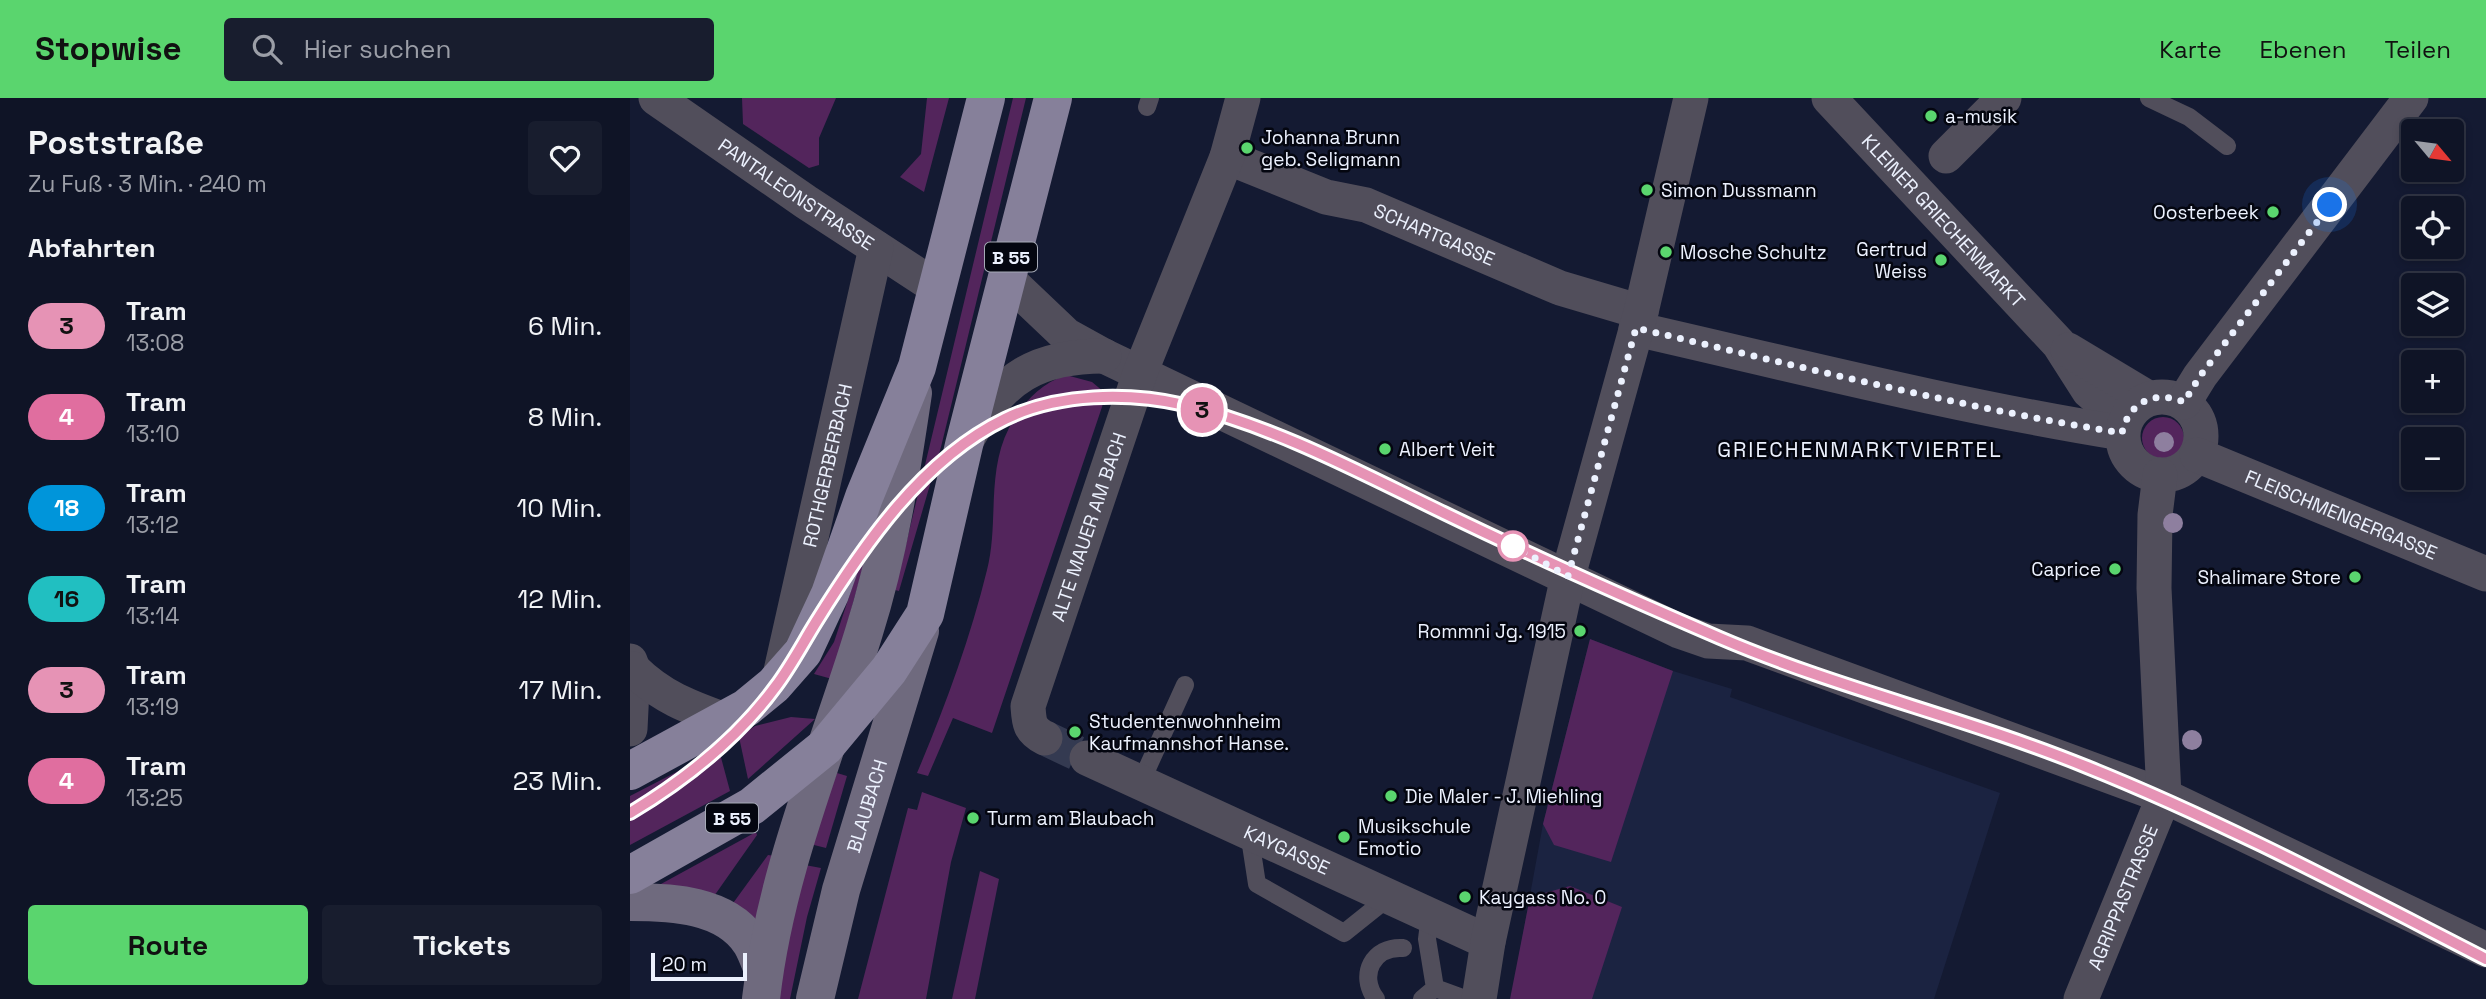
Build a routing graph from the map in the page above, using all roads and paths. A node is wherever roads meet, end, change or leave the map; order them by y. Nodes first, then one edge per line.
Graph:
1 (656, 98) edge
2 (986, 98) edge
3 (1053, 98) edge
4 (1243, 98) edge
5 (1691, 98) edge
6 (1829, 98) edge
7 (2004, 98) edge
8 (2149, 98) edge
9 (2411, 98) edge
10 (2227, 146) dead end
11 (1946, 156) dead end
12 (1227, 157) junction
13 (876, 248) junction
14 (1006, 278) junction
15 (936, 287) junction
16 (1639, 320) junction
17 (1104, 356) junction
18 (917, 367) junction
19 (1140, 373) junction
20 (2184, 402) junction
21 (2132, 418) junction
22 (964, 445) junction
23 (2197, 455) junction
24 (2160, 475) junction
25 (2486, 574) edge
26 (1568, 576) junction
27 (925, 614) junction
28 (631, 665) edge
29 (779, 680) junction
30 (1185, 685) dead end
31 (725, 720) junction
32 (630, 729) edge
33 (1037, 731) dead end
34 (825, 747) junction
35 (1087, 758) tunnel mouth
36 (630, 771) edge
37 (1141, 782) junction
38 (2164, 796) junction
39 (1249, 832) junction
40 (630, 875) edge
41 (1389, 897) junction
42 (630, 902) edge
43 (1430, 915) junction
44 (1488, 942) junction
45 (1403, 948) dead end
46 (2486, 950) edge
47 (763, 986) edge
48 (1428, 993) edge
49 (815, 999) edge
50 (1376, 999) edge
51 (1465, 999) edge
52 (1479, 999) edge
53 (2081, 999) edge

1 - 13 street, PANTALEONSTRASSE
2 - 15 main road, ROTHGERBERBACH
3 - 14 main road, B 55
4 - 12 street, ALTE MAUER AM BACH
5 - 16 street
6 - 21 street, KLEINER GRIECHENMARKT
7 - 11 street
8 - 10 lane
9 - 20 street
12 - 16 street, SCHARTGASSE
12 - 19 street, ALTE MAUER AM BACH
13 - 15 street, PANTALEONSTRASSE
13 - 29 street, ROTHGERBERBACH
14 - 17 street
14 - 22 main road, B 55
15 - 18 main road, ROTHGERBERBACH
16 - 21 street, SCHARTGASSE
16 - 26 street
17 - 19 street
17 - 22 street
18 - 29 main road, ROTHGERBERBACH
18 - 34 main road, ROTHGERBERBACH
19 - 26 street
19 - 33 street, ALTE MAUER AM BACH
20 - 21 street
20 - 23 street
21 - 24 street
22 - 27 main road, B 55
23 - 24 street
23 - 25 street, FLEISCHMENGERGASSE
24 - 38 street
26 - 38 street
26 - 44 street
27 - 34 main road, B 55
27 - 49 main road, BLAUBACH
28 - 31 street
28 - 32 street
29 - 31 main road, ROTHGERBERBACH
30 - 37 lane
31 - 36 main road, ROTHGERBERBACH
34 - 40 main road, B 55
34 - 47 main road
35 - 37 street, KAYGASSE
37 - 39 street, KAYGASSE
38 - 46 street
38 - 53 street, AGRIPPASTRASSE
39 - 41 street, KAYGASSE
39 - 41 lane
41 - 43 street, KAYGASSE
42 - 47 main road
43 - 44 street, KAYGASSE
43 - 48 lane
44 - 52 street
45 - 50 lane
48 - 51 lane

